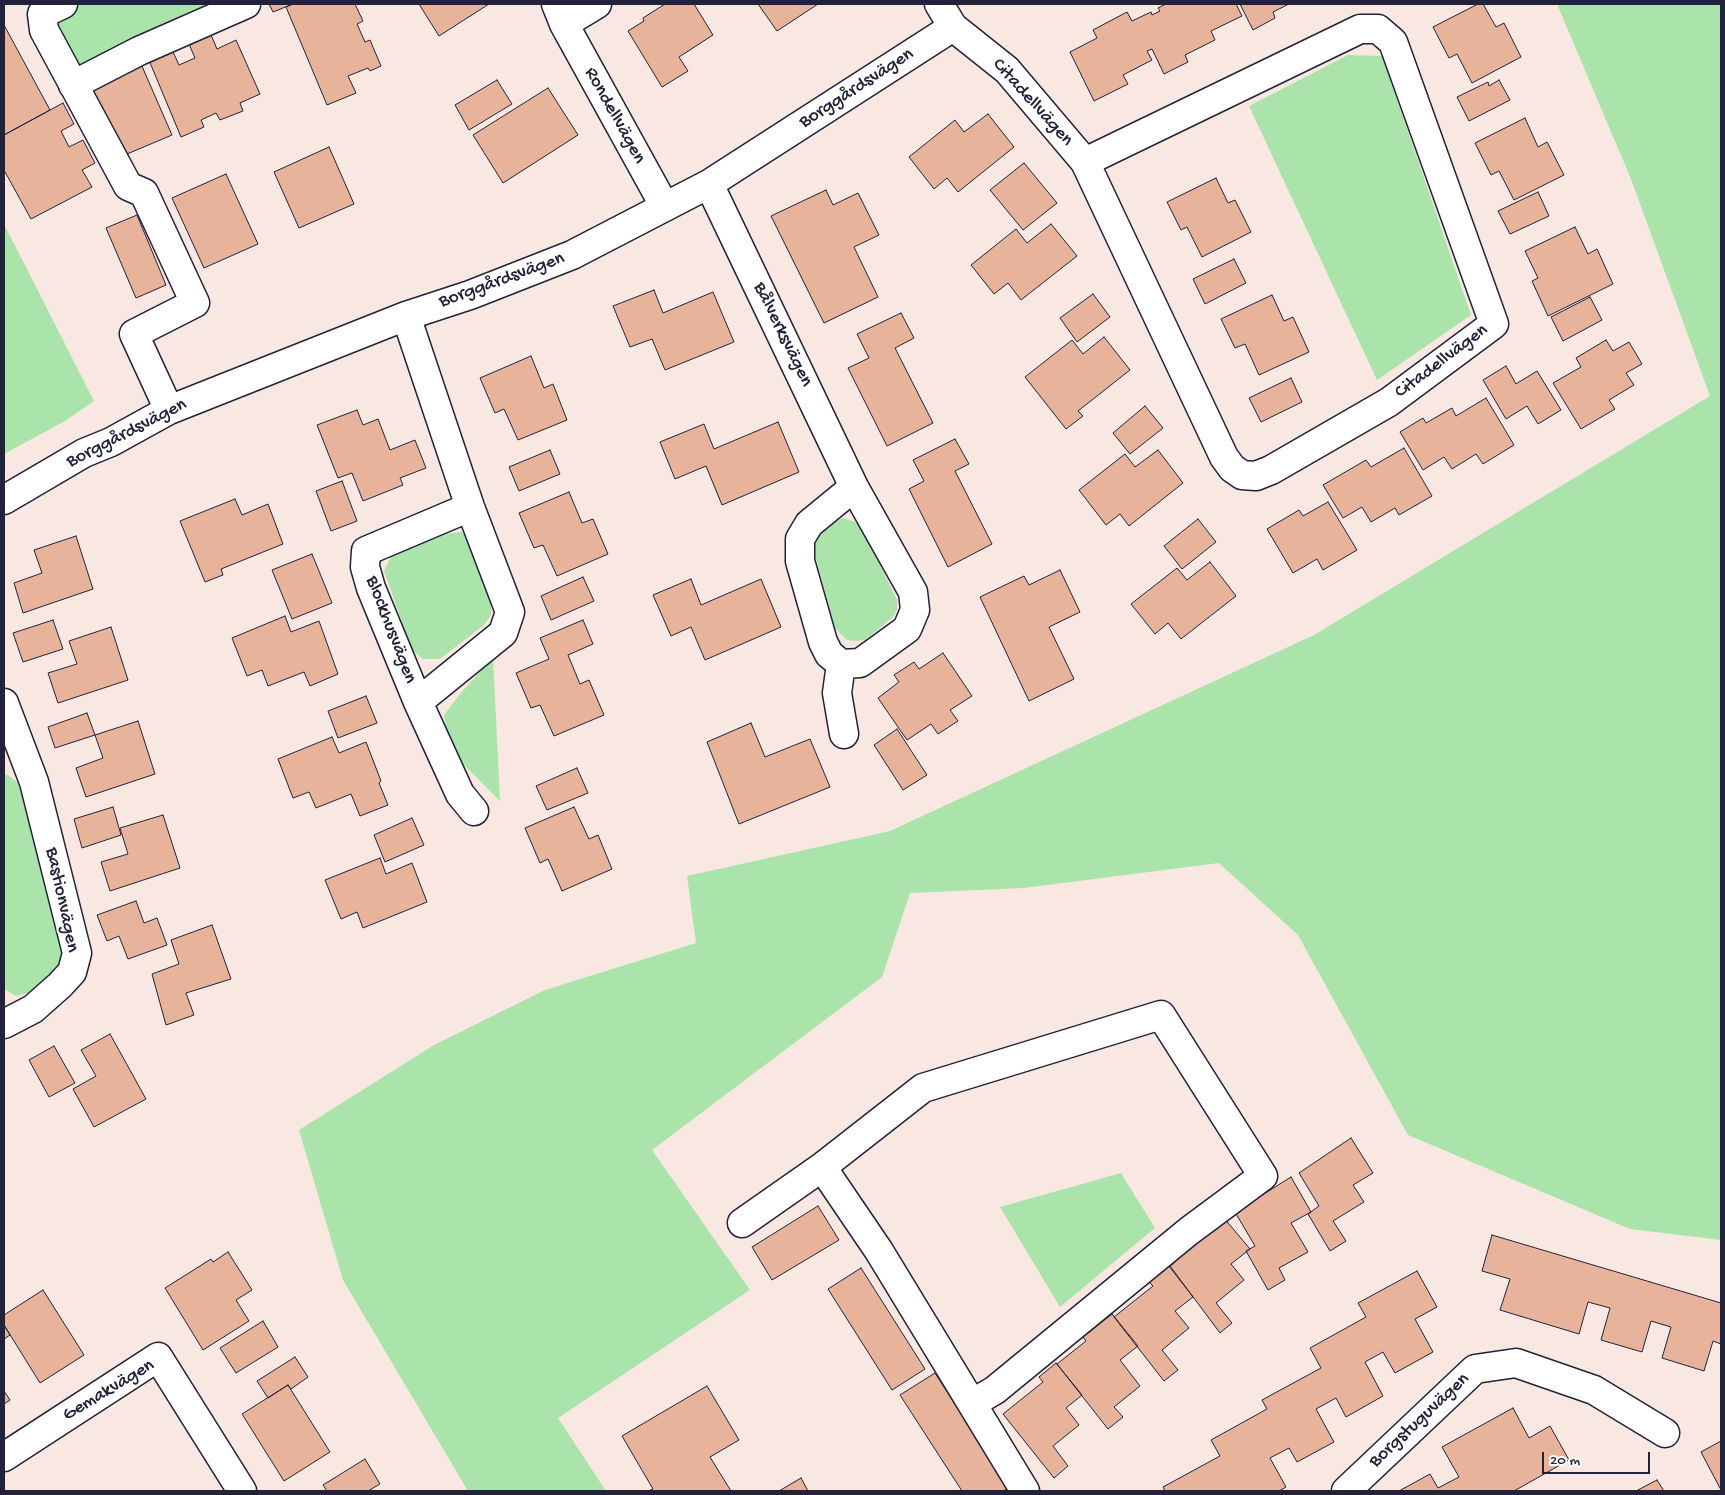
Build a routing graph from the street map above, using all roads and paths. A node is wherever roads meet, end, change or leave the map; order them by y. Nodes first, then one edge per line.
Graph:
1 (63, 4) edge
2 (246, 4) edge
3 (597, 4) edge
4 (940, 4) edge
5 (560, 14) edge
6 (953, 27) junction
7 (73, 85) junction
8 (1085, 162) junction
9 (709, 184) junction
10 (665, 208) junction
11 (406, 316) junction
12 (169, 410) junction
13 (854, 487) junction
14 (4, 500) edge
15 (470, 507) junction
16 (841, 664) junction
17 (418, 702) junction
18 (4, 703) edge
19 (844, 734) dead end
20 (12, 749) edge
21 (474, 811) dead end
22 (4, 1024) edge
23 (822, 1167) junction
24 (742, 1224) dead end
25 (973, 1403) junction
26 (1665, 1433) dead end
27 (4, 1457) edge
28 (242, 1491) edge
29 (1025, 1491) edge
30 (1346, 1491) edge

1 - 7 street
2 - 7 street
3 - 5 street, Rondellvägen
4 - 6 street
5 - 10 street, Rondellvägen
6 - 8 street, Citadellvägen
6 - 9 street, Borggårdsvägen
7 - 12 street
8 - 8 street, Citadellvägen
9 - 10 street, Borggårdsvägen
9 - 13 street, Bålverksvägen
10 - 11 street, Borggårdsvägen
11 - 12 street, Borggårdsvägen
11 - 15 street, Blockhusvägen
12 - 14 street, Borggårdsvägen
13 - 16 street
13 - 16 street, Bålverksvägen
15 - 17 street, Blockhusvägen
15 - 17 street, Blockhusvägen
16 - 19 street
17 - 21 street, Blockhusvägen
18 - 20 street, Bastionvägen
20 - 22 street, Bastionvägen
23 - 24 street
23 - 25 street
23 - 25 street
25 - 29 street
26 - 30 street, Borgstuguvägen
27 - 28 street, Gemakvägen

